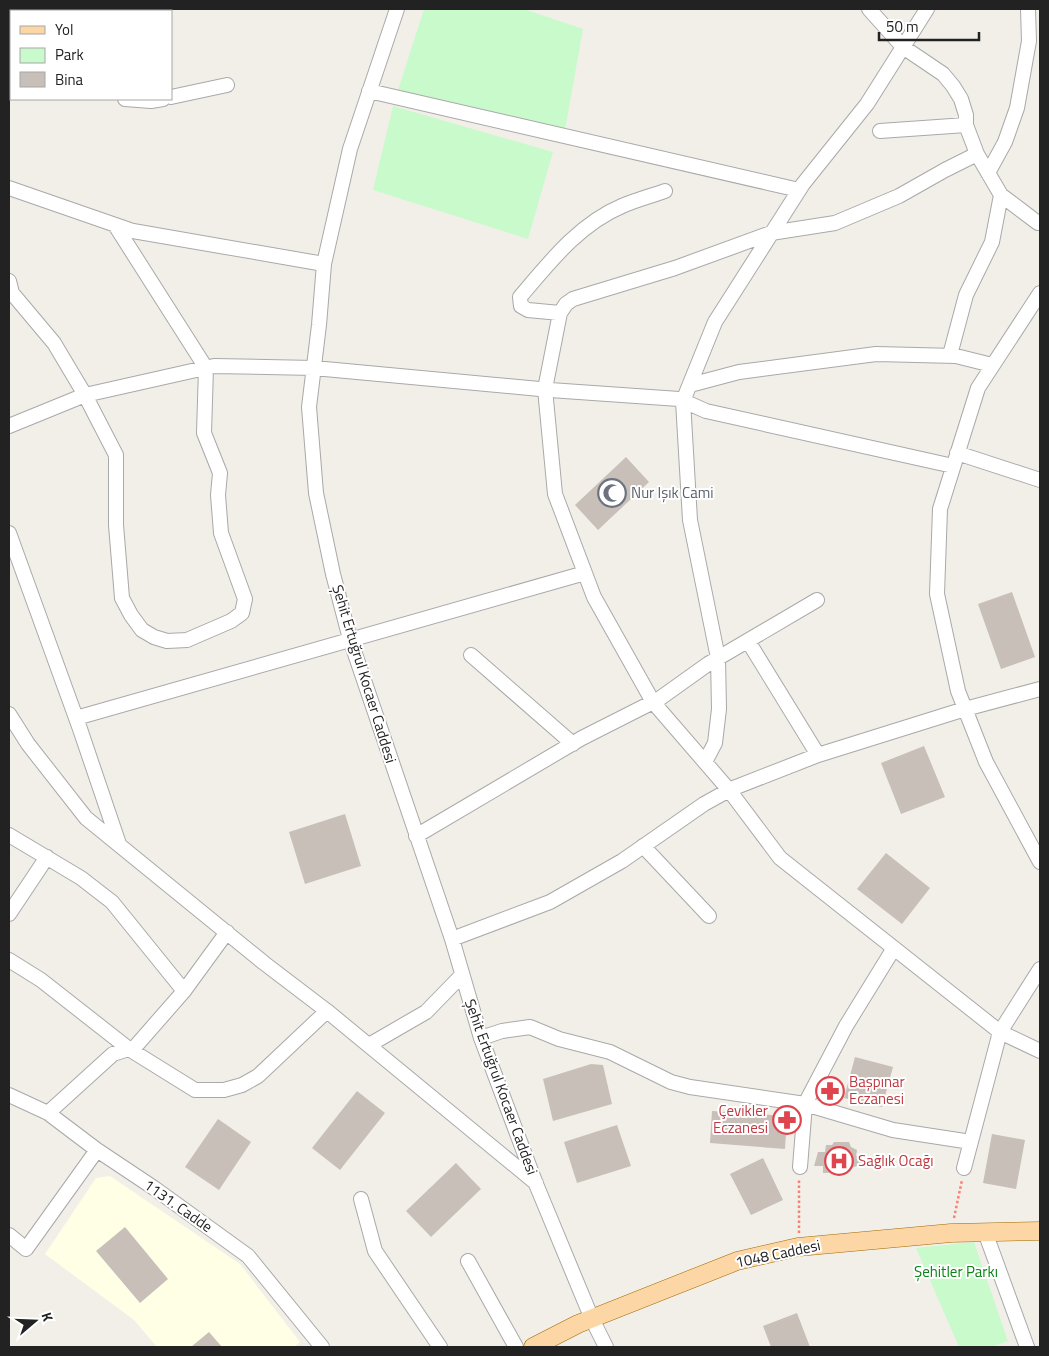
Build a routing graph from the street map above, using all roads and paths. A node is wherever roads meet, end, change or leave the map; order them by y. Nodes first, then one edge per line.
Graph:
1 (397, 9) edge
2 (869, 9) edge
3 (927, 9) edge
4 (1028, 9) edge
5 (903, 47) junction
6 (227, 85) dead end
7 (369, 91) junction
8 (172, 97) edge
9 (138, 100) edge
10 (157, 100) edge
11 (966, 125) junction
12 (880, 131) dead end
13 (977, 154) junction
14 (988, 173) junction
15 (9, 188) edge
16 (799, 190) junction
17 (665, 191) dead end
18 (1001, 195) junction
19 (1038, 222) dead end
20 (116, 225) junction
21 (772, 233) junction
22 (324, 264) junction
23 (9, 281) edge
24 (1040, 293) edge
25 (560, 313) junction
26 (950, 355) junction
27 (992, 365) junction
28 (206, 368) junction
29 (314, 368) junction
30 (690, 384) junction
31 (545, 390) junction
32 (85, 395) junction
33 (684, 401) junction
34 (9, 426) edge
35 (955, 460) junction
36 (1040, 480) edge
37 (9, 533) edge
38 (14, 561) edge
39 (585, 573) junction
40 (817, 600) dead end
41 (350, 639) junction
42 (748, 641) junction
43 (471, 655) dead end
44 (718, 658) junction
45 (1040, 689) edge
46 (653, 702) junction
47 (965, 709) junction
48 (9, 714) edge
49 (76, 718) junction
50 (573, 744) junction
51 (818, 755) junction
52 (704, 762) junction
53 (729, 790) junction
54 (9, 835) edge
55 (416, 836) junction
56 (120, 845) junction
57 (643, 846) junction
58 (46, 857) junction
59 (1040, 862) edge
60 (9, 914) edge
61 (709, 916) dead end
62 (227, 932) junction
63 (452, 939) junction
64 (894, 948) junction
65 (9, 960) edge
66 (1040, 969) edge
67 (462, 975) junction
68 (184, 991) junction
69 (327, 1011) junction
70 (1000, 1032) junction
71 (481, 1038) junction
72 (369, 1045) junction
73 (129, 1049) junction
74 (1040, 1052) edge
75 (9, 1095) edge
76 (805, 1104) junction
77 (48, 1113) junction
78 (971, 1142) junction
79 (96, 1150) junction
80 (800, 1167) joint
81 (964, 1168) joint
82 (536, 1184) junction
83 (361, 1198) dead end
84 (1040, 1231) edge
85 (986, 1232) junction
86 (951, 1233) junction
87 (9, 1236) edge
88 (798, 1247) junction
89 (468, 1261) dead end
90 (592, 1318) junction
91 (1030, 1346) edge
92 (322, 1347) edge
93 (440, 1347) edge
94 (516, 1347) edge
95 (533, 1347) edge
96 (606, 1347) edge

1 - 7 street, Şehit Ertuğrul Kocaer Caddesi
2 - 5 street
3 - 5 street
4 - 14 street
5 - 11 street
5 - 16 street
6 - 8 street
7 - 16 street
7 - 22 street, Şehit Ertuğrul Kocaer Caddesi
9 - 10 street
11 - 12 street
11 - 13 street
13 - 14 street
13 - 21 street
14 - 18 street
15 - 20 street
16 - 21 street
17 - 25 street
18 - 19 street
18 - 26 street
20 - 22 street
20 - 28 street
21 - 25 street
21 - 30 street
22 - 29 street, Şehit Ertuğrul Kocaer Caddesi
23 - 32 street
24 - 27 street
25 - 31 street
26 - 27 street
26 - 30 street
27 - 35 street
28 - 29 street
28 - 32 street
28 - 32 street
29 - 31 street
29 - 41 street, Şehit Ertuğrul Kocaer Caddesi
30 - 33 street
31 - 33 street
31 - 39 street
32 - 34 street
33 - 35 street
33 - 44 street
35 - 36 street
35 - 47 street
37 - 38 street
38 - 49 street
39 - 41 street
39 - 46 street
40 - 42 street
41 - 49 street
41 - 55 street, Şehit Ertuğrul Kocaer Caddesi
42 - 44 street
42 - 51 street
43 - 50 street
44 - 46 street
44 - 52 street
45 - 47 street
46 - 50 street
46 - 52 street
47 - 51 street
47 - 59 street
48 - 56 street
49 - 56 street
50 - 55 street
51 - 53 street
52 - 53 street
53 - 57 street
53 - 64 street
54 - 58 street
55 - 63 street, Şehit Ertuğrul Kocaer Caddesi
56 - 62 street
57 - 61 street
57 - 63 street
58 - 60 street
58 - 68 street
62 - 68 street
62 - 69 street
63 - 67 street, Şehit Ertuğrul Kocaer Caddesi
64 - 70 street
64 - 76 street
65 - 73 street
66 - 70 street
67 - 71 street, Şehit Ertuğrul Kocaer Caddesi
67 - 72 street
68 - 73 street
69 - 72 street
69 - 73 street
70 - 74 street
70 - 78 street
71 - 76 street
71 - 82 street, Şehit Ertuğrul Kocaer Caddesi
72 - 82 street
73 - 77 street
75 - 77 street, 1131. Cadde
76 - 78 street
76 - 80 street
77 - 79 street, 1131. Cadde
78 - 81 street
79 - 87 street
79 - 92 street, 1131. Cadde
80 - 88 path
81 - 86 path
82 - 90 street, Şehit Ertuğrul Kocaer Caddesi
83 - 93 street
84 - 85 main road, 1048 Caddesi
85 - 86 main road, 1048 Caddesi
85 - 91 street
86 - 88 main road, 1048 Caddesi
88 - 90 main road, 1048 Caddesi
89 - 94 street
90 - 95 main road, 1048 Caddesi
90 - 96 street, Şehit Ertuğrul Kocaer Caddesi

